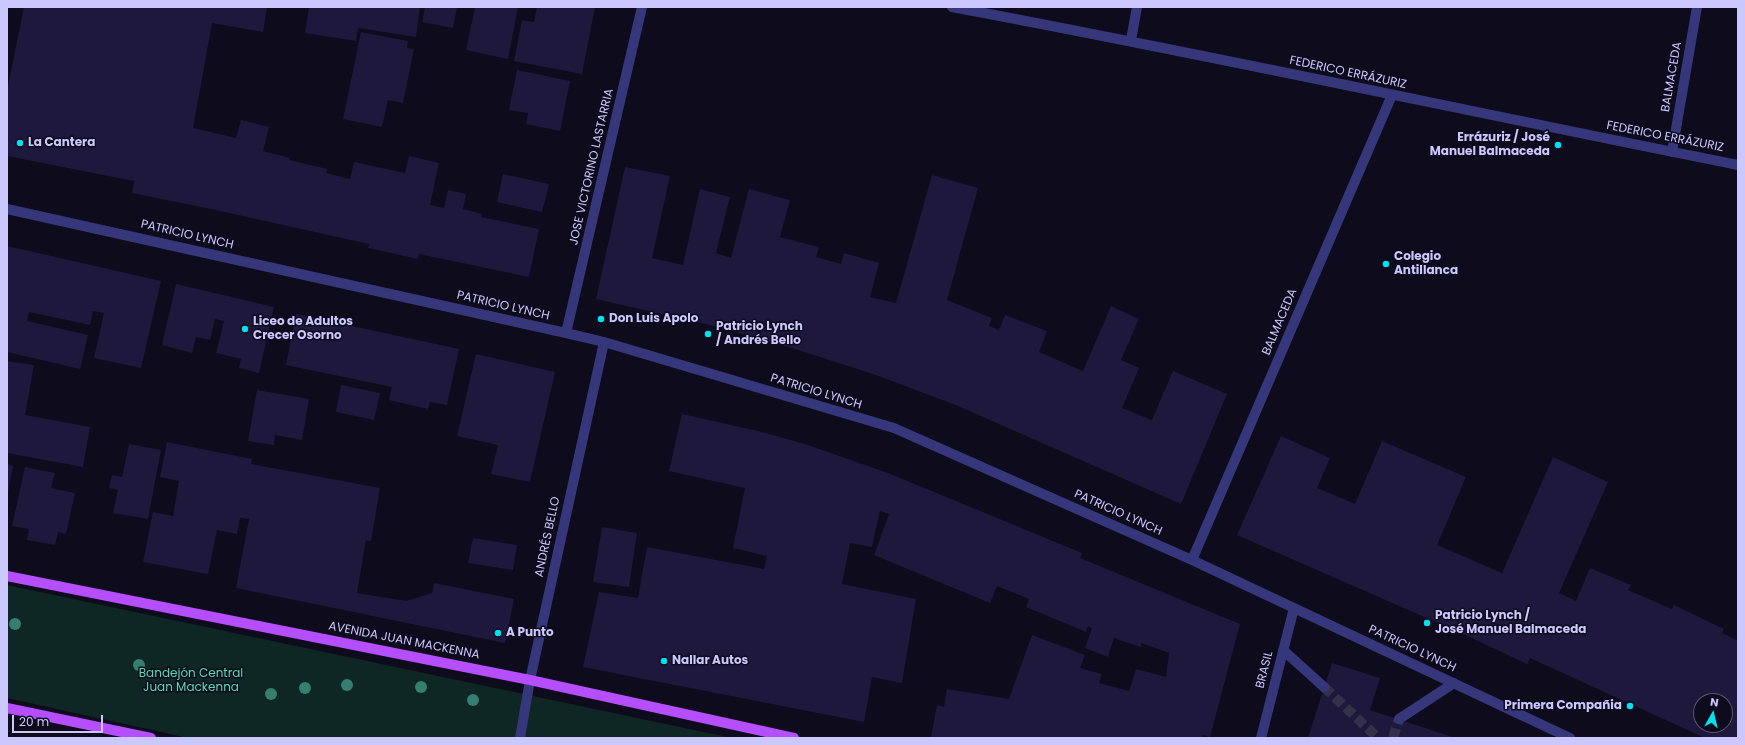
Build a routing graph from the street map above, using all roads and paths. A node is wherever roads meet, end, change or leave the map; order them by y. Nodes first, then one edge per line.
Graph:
1 (642, 7) edge
2 (952, 7) edge
3 (1137, 7) edge
4 (1697, 7) edge
5 (1131, 40) junction
6 (1392, 95) junction
7 (1672, 152) junction
8 (1738, 165) edge
9 (7, 209) edge
10 (566, 333) junction
11 (604, 342) junction
12 (1192, 560) junction
13 (7, 576) edge
14 (1294, 608) junction
15 (1283, 650) junction
16 (530, 680) junction
17 (1454, 683) junction
18 (1324, 687) tunnel mouth
19 (7, 708) edge
20 (1399, 719) tunnel mouth
21 (151, 738) edge
22 (520, 738) edge
23 (794, 738) edge
24 (1261, 738) edge
25 (1570, 738) edge

1 - 10 street, JOSE VICTORINO LASTARRIA
2 - 5 street, FEDERICO ERRÁZURIZ
3 - 5 street
4 - 7 street, BALMACEDA
5 - 6 street, FEDERICO ERRÁZURIZ
6 - 7 street, FEDERICO ERRÁZURIZ
6 - 12 street, BALMACEDA
7 - 8 street, FEDERICO ERRÁZURIZ
9 - 10 street, PATRICIO LYNCH
10 - 11 street, PATRICIO LYNCH
11 - 12 street, PATRICIO LYNCH
11 - 16 street, ANDRÉS BELLO
12 - 14 street, PATRICIO LYNCH
13 - 16 main road, AVENIDA JUAN MACKENNA
14 - 15 street, BRASIL
14 - 17 street, PATRICIO LYNCH
15 - 18 street
15 - 24 street, BRASIL
16 - 22 street, ANDRÉS BELLO
16 - 23 main road, AVENIDA JUAN MACKENNA
17 - 20 street
17 - 25 street, PATRICIO LYNCH
19 - 21 main road

